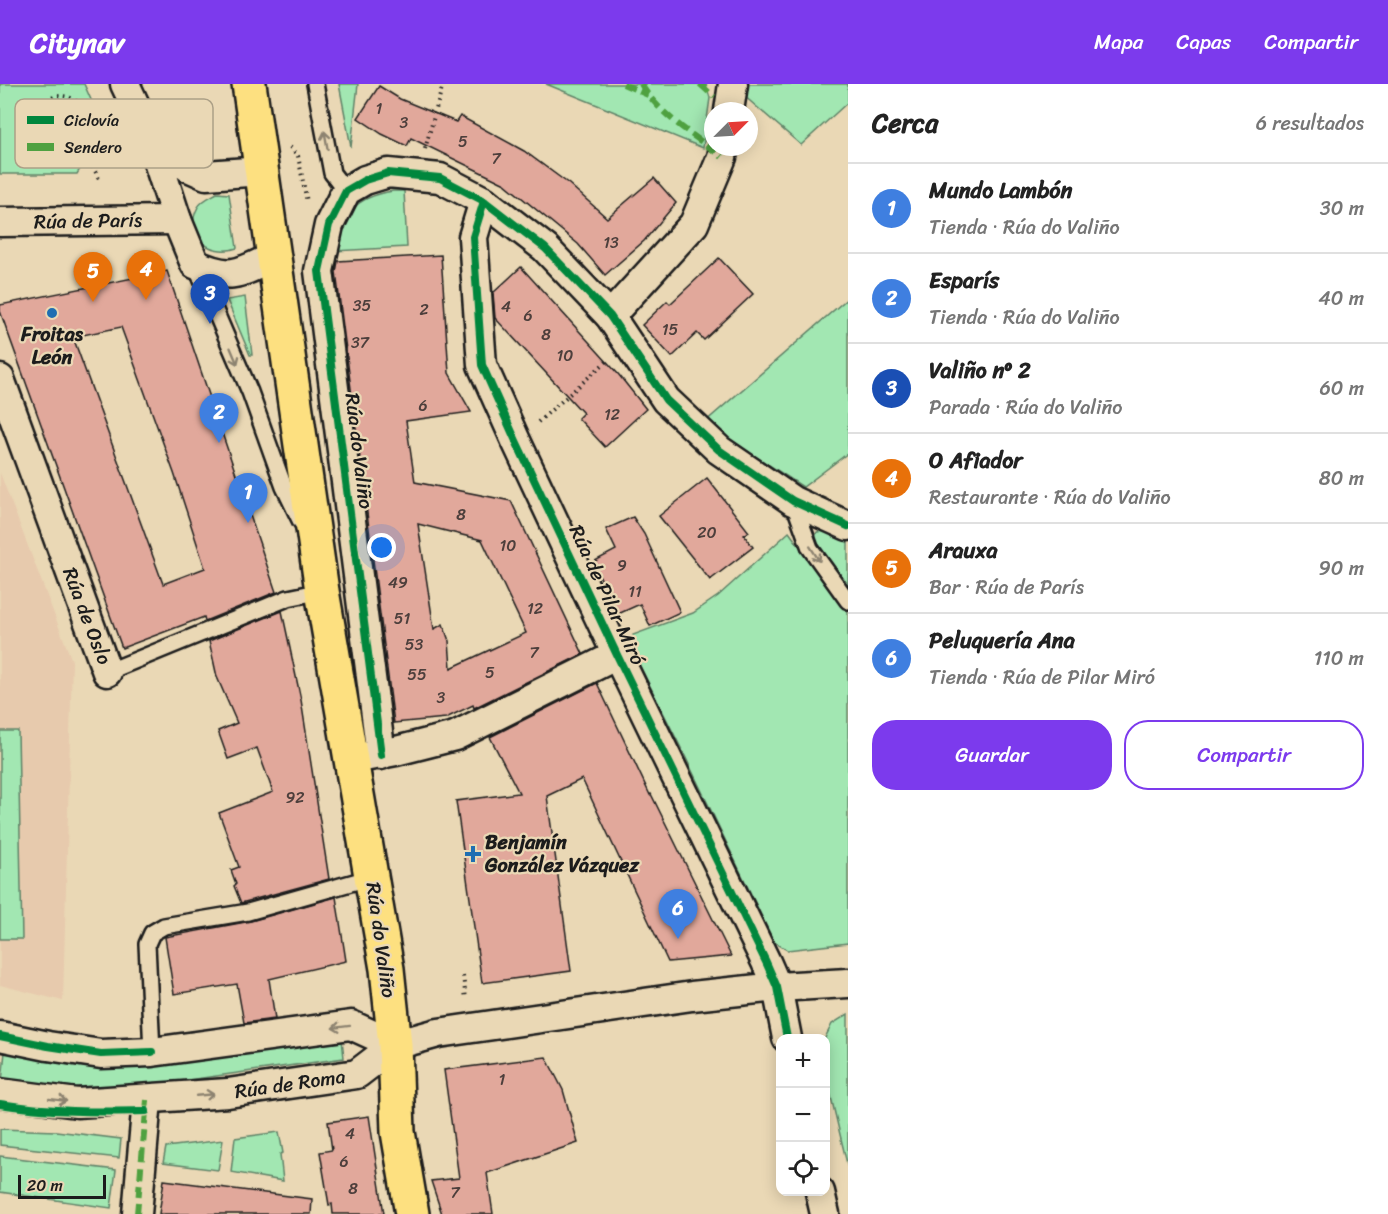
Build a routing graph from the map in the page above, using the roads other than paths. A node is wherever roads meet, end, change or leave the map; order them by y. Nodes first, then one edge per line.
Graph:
1 (125, 84) edge
2 (249, 84) edge
3 (315, 84) edge
4 (132, 99) edge
5 (722, 156) edge
6 (160, 168) edge
7 (190, 168) edge
8 (262, 171) junction
9 (206, 175) junction
10 (346, 191) junction
11 (484, 201) junction
12 (177, 220) junction
13 (0, 222) edge
14 (275, 256) junction
15 (195, 264) junction
16 (610, 316) junction
17 (0, 379) edge
18 (793, 501) junction
19 (848, 526) edge
20 (317, 553) junction
21 (322, 591) junction
22 (848, 601) edge
23 (617, 655) junction
24 (107, 672) joint
25 (367, 757) junction
26 (372, 877) junction
27 (848, 982) edge
28 (777, 987) junction
29 (786, 1034) edge
30 (0, 1036) edge
31 (395, 1045) junction
32 (152, 1052) junction
33 (0, 1093) edge
34 (147, 1100) junction
35 (821, 1196) edge
36 (137, 1214) edge
37 (412, 1214) edge
38 (825, 1214) edge

1 - 4 street, Rúa do Valiño
2 - 8 main road, Rúa do Valiño
10 -> 3 lane
5 - 16 street
6 - 12 street, Rúa do Valiño
7 - 9 street, Rúa do Valiño
8 - 9 street
8 - 14 main road, Rúa do Valiño
9 - 12 street
10 - 11 street
10 - 25 street, Rúa do Valiño
11 - 16 street
11 - 23 street, Rúa de Pilar Miró
12 - 13 street, Rúa de París
12 - 15 street, Rúa do Valiño
14 - 15 street
14 - 20 main road, Rúa do Valiño
15 -> 20 lane, Rúa do Valiño
16 - 18 street
17 - 24 street, Rúa de Oslo
18 - 19 street
18 -> 22 lane
20 - 21 main road, Rúa do Valiño
21 - 24 lane, Rúa de Oslo
21 - 25 main road, Rúa do Valiño
23 - 25 street
23 - 28 street, Rúa de Pilar Miró
25 - 26 main road, Rúa do Valiño
26 - 31 main road, Rúa do Valiño
26 - 32 lane
27 - 28 street
28 - 29 street, Rúa de Pilar Miró
28 - 31 street
30 - 32 street
31 -> 32 street
34 -> 31 street, Rúa de Roma
31 - 37 main road, Rúa do Valiño
33 -> 34 street, Rúa de Roma
34 - 36 street
35 - 38 street

